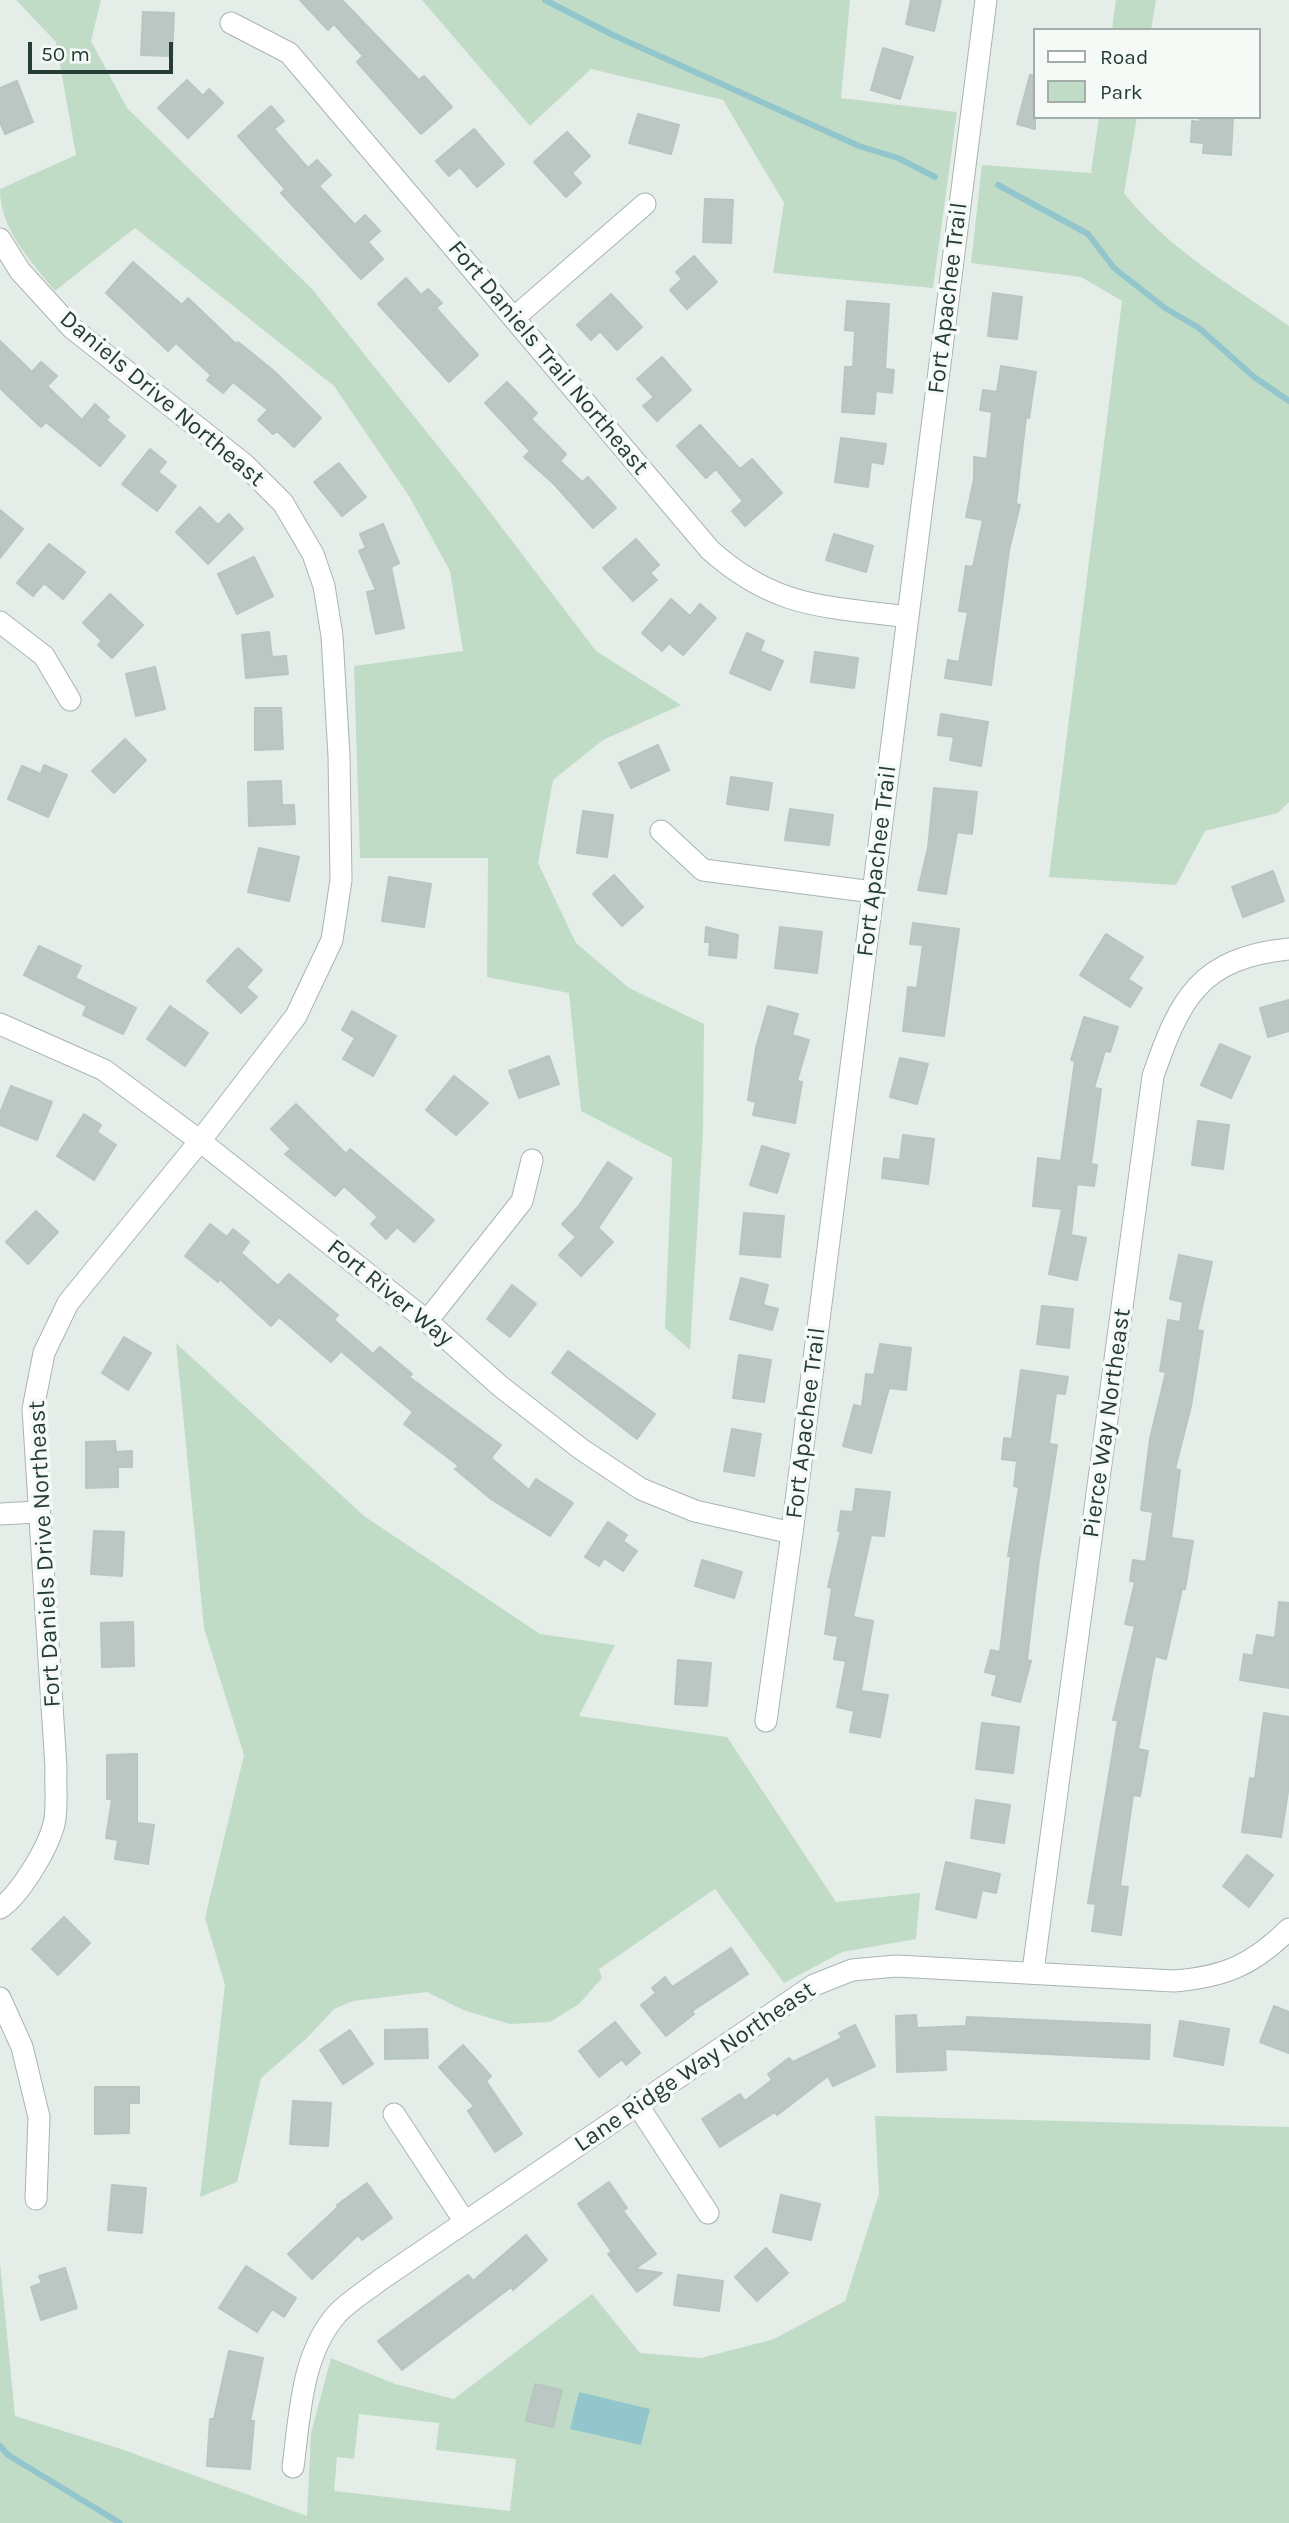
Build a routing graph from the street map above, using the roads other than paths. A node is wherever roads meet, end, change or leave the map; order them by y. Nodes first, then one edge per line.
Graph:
1 (986, 0) edge
2 (231, 23) dead end
3 (645, 204) dead end
4 (0, 239) edge
5 (515, 317) junction
6 (908, 617) junction
7 (0, 622) edge
8 (70, 700) dead end
9 (661, 831) dead end
10 (873, 892) junction
11 (332, 940) joint
12 (1289, 949) edge
13 (0, 1024) edge
14 (200, 1141) junction
15 (532, 1160) dead end
16 (427, 1321) junction
17 (37, 1512) junction
18 (0, 1514) edge
19 (792, 1534) junction
20 (765, 1721) dead end
21 (0, 1909) edge
22 (1289, 1929) edge
23 (1033, 1971) junction
24 (0, 1998) edge
25 (637, 2104) junction
26 (394, 2114) dead end
27 (36, 2199) dead end
28 (708, 2213) dead end
29 (464, 2222) junction
30 (293, 2467) dead end

1 - 6 street, Fort Apachee Trail
2 - 5 street, Fort Daniels Trail Northeast
3 - 5 street
4 - 11 street, Daniels Drive Northeast
5 - 6 street, Fort Daniels Trail Northeast
6 - 10 street, Fort Apachee Trail
7 - 8 street
9 - 10 street
10 - 19 street, Fort Apachee Trail
11 - 14 street, Fort Daniels Drive Northeast
12 - 23 street, Pierce Way Northeast
13 - 14 street, Fort River Way
14 - 16 street, Fort River Way
14 - 17 street, Fort Daniels Drive Northeast
15 - 16 street
16 - 19 street, Fort River Way
17 - 18 street
17 - 21 street, Fort Daniels Drive Northeast
19 - 20 street, Fort Apachee Trail
22 - 23 street, Lane Ridge Way Northeast
23 - 25 street, Lane Ridge Way Northeast
24 - 27 street
25 - 28 street
25 - 29 street, Lane Ridge Way Northeast
26 - 29 street
29 - 30 street, Lane Ridge Way Northeast

